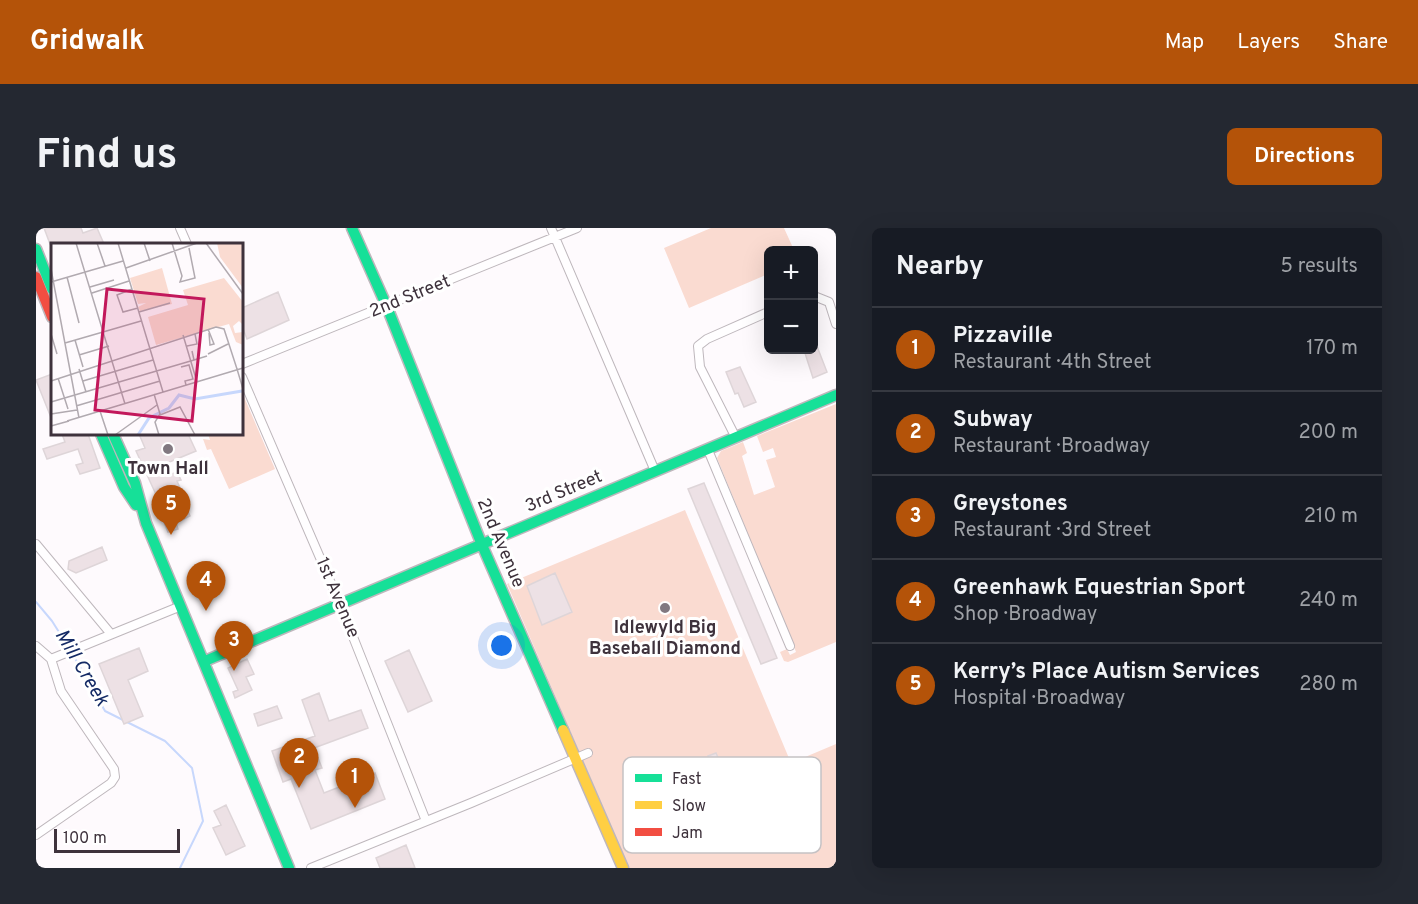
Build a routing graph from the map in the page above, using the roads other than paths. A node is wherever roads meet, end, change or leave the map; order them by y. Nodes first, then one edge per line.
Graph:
1 (180, 228) edge
2 (352, 228) edge
3 (551, 228) edge
4 (577, 228) edge
5 (555, 238) junction
6 (186, 243) edge
7 (37, 255) edge
8 (36, 277) edge
9 (51, 288) edge
10 (818, 298) edge
11 (387, 307) junction
12 (51, 314) edge
13 (764, 314) edge
14 (836, 324) edge
15 (243, 364) edge
16 (243, 379) edge
17 (836, 395) edge
18 (101, 435) edge
19 (113, 435) edge
20 (736, 438) junction
21 (708, 450) junction
22 (655, 471) junction
23 (144, 516) junction
24 (36, 544) edge
25 (482, 545) junction
26 (340, 604) junction
27 (181, 606) junction
28 (111, 634) junction
29 (36, 646) edge
30 (790, 646) dead end
31 (51, 659) junction
32 (204, 661) junction
33 (588, 753) dead end
34 (575, 759) junction
35 (426, 821) junction
36 (36, 835) edge
37 (289, 868) edge
38 (311, 868) edge
39 (623, 868) edge

1 - 6 street
2 - 11 street, 2nd Avenue
3 - 5 street
4 - 5 street, 2nd Street
5 - 11 street, 2nd Street
5 - 22 street
7 - 9 street
8 - 12 street
10 - 14 street
11 - 15 street, 2nd Street
11 - 25 street, 2nd Avenue
13 - 20 street
16 - 26 street, 1st Avenue
17 - 20 street, 3rd Street
18 - 23 street
19 - 23 street
20 - 21 street, 3rd Street
21 - 22 street, 3rd Street
21 - 30 street
22 - 25 street, 3rd Street
23 - 27 street
24 - 28 street
25 - 26 street, 3rd Street
25 - 34 street, 2nd Avenue
26 - 32 street, 3rd Street
26 - 35 street, 1st Avenue
27 - 28 street
27 - 32 street
28 - 31 street
29 - 31 street
31 - 36 street
32 - 37 street
33 - 34 street
34 - 35 street
34 - 39 street, 2nd Avenue
35 - 38 street

